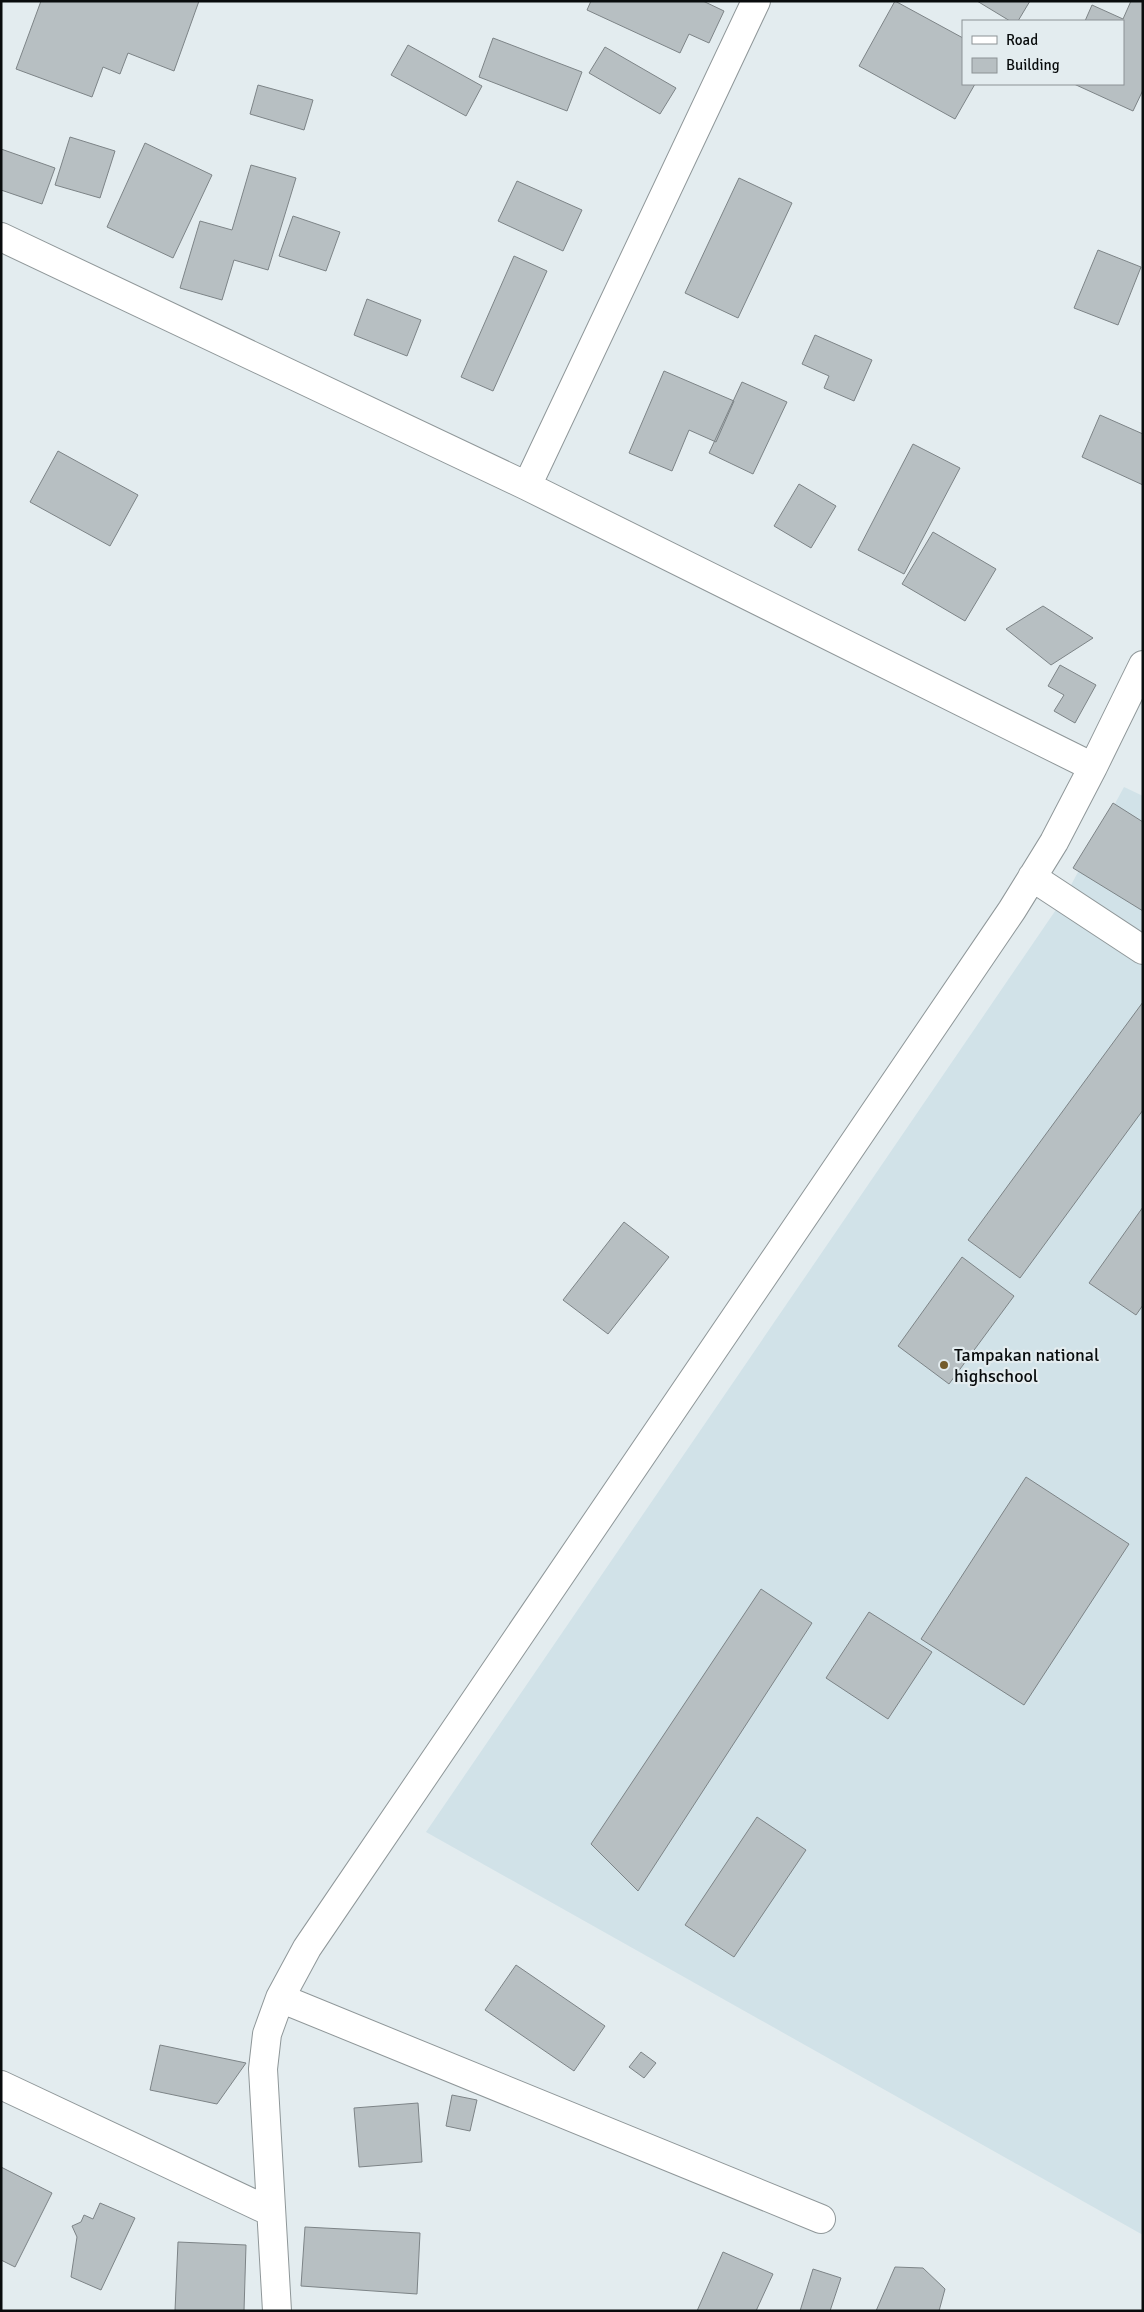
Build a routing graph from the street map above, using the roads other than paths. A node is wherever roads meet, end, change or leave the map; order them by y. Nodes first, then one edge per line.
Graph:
1 (756, 1) edge
2 (1, 238) edge
3 (527, 486) junction
4 (1143, 665) edge
5 (1093, 768) junction
6 (1032, 877) junction
7 (1143, 950) edge
8 (280, 1998) junction
9 (1, 2085) edge
10 (271, 2212) junction
11 (821, 2219) dead end
12 (277, 2311) edge

1 - 3 street
2 - 3 street
3 - 5 street
4 - 5 street
5 - 6 street
6 - 7 street
6 - 8 street
8 - 10 street
8 - 11 street
9 - 10 street
10 - 12 street

